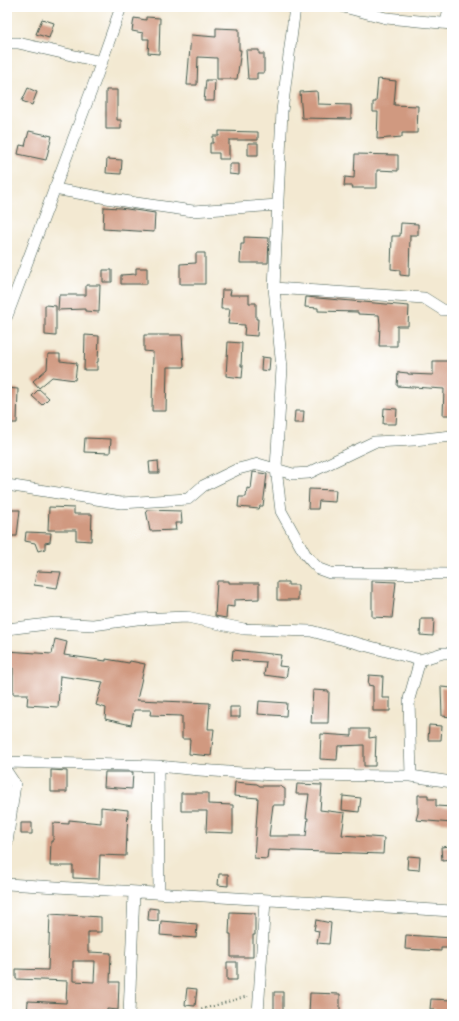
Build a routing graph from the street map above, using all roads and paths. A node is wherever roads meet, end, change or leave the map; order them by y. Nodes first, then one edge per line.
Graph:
1 (121, 7) edge
2 (295, 7) edge
3 (344, 7) edge
4 (449, 7) edge
5 (449, 24) edge
6 (7, 43) edge
7 (102, 62) junction
8 (54, 189) junction
9 (278, 205) junction
10 (274, 288) junction
11 (452, 310) edge
12 (7, 316) edge
13 (452, 436) edge
14 (276, 468) junction
15 (7, 485) edge
16 (452, 574) edge
17 (7, 629) edge
18 (452, 653) edge
19 (420, 660) junction
20 (7, 762) edge
21 (158, 766) junction
22 (7, 772) edge
23 (411, 776) junction
24 (452, 782) edge
25 (7, 844) edge
26 (7, 884) edge
27 (134, 892) junction
28 (159, 893) junction
29 (264, 900) junction
30 (452, 911) edge
31 (259, 994) junction
32 (129, 1014) edge
33 (186, 1014) edge
34 (258, 1014) edge

1 - 7 street
2 - 9 street
3 - 5 street
4 - 5 street
6 - 7 street
7 - 8 street
8 - 9 street
8 - 12 street
9 - 10 street
10 - 11 street
10 - 14 street
13 - 14 street
14 - 15 street
14 - 16 street
17 - 19 street
18 - 19 street
19 - 23 street
20 - 21 street
21 - 23 street
21 - 28 street
22 - 25 street
23 - 24 street
26 - 27 street
27 - 28 street
27 - 32 street
28 - 29 street
29 - 30 street
29 - 31 street
31 - 33 path
31 - 34 street

